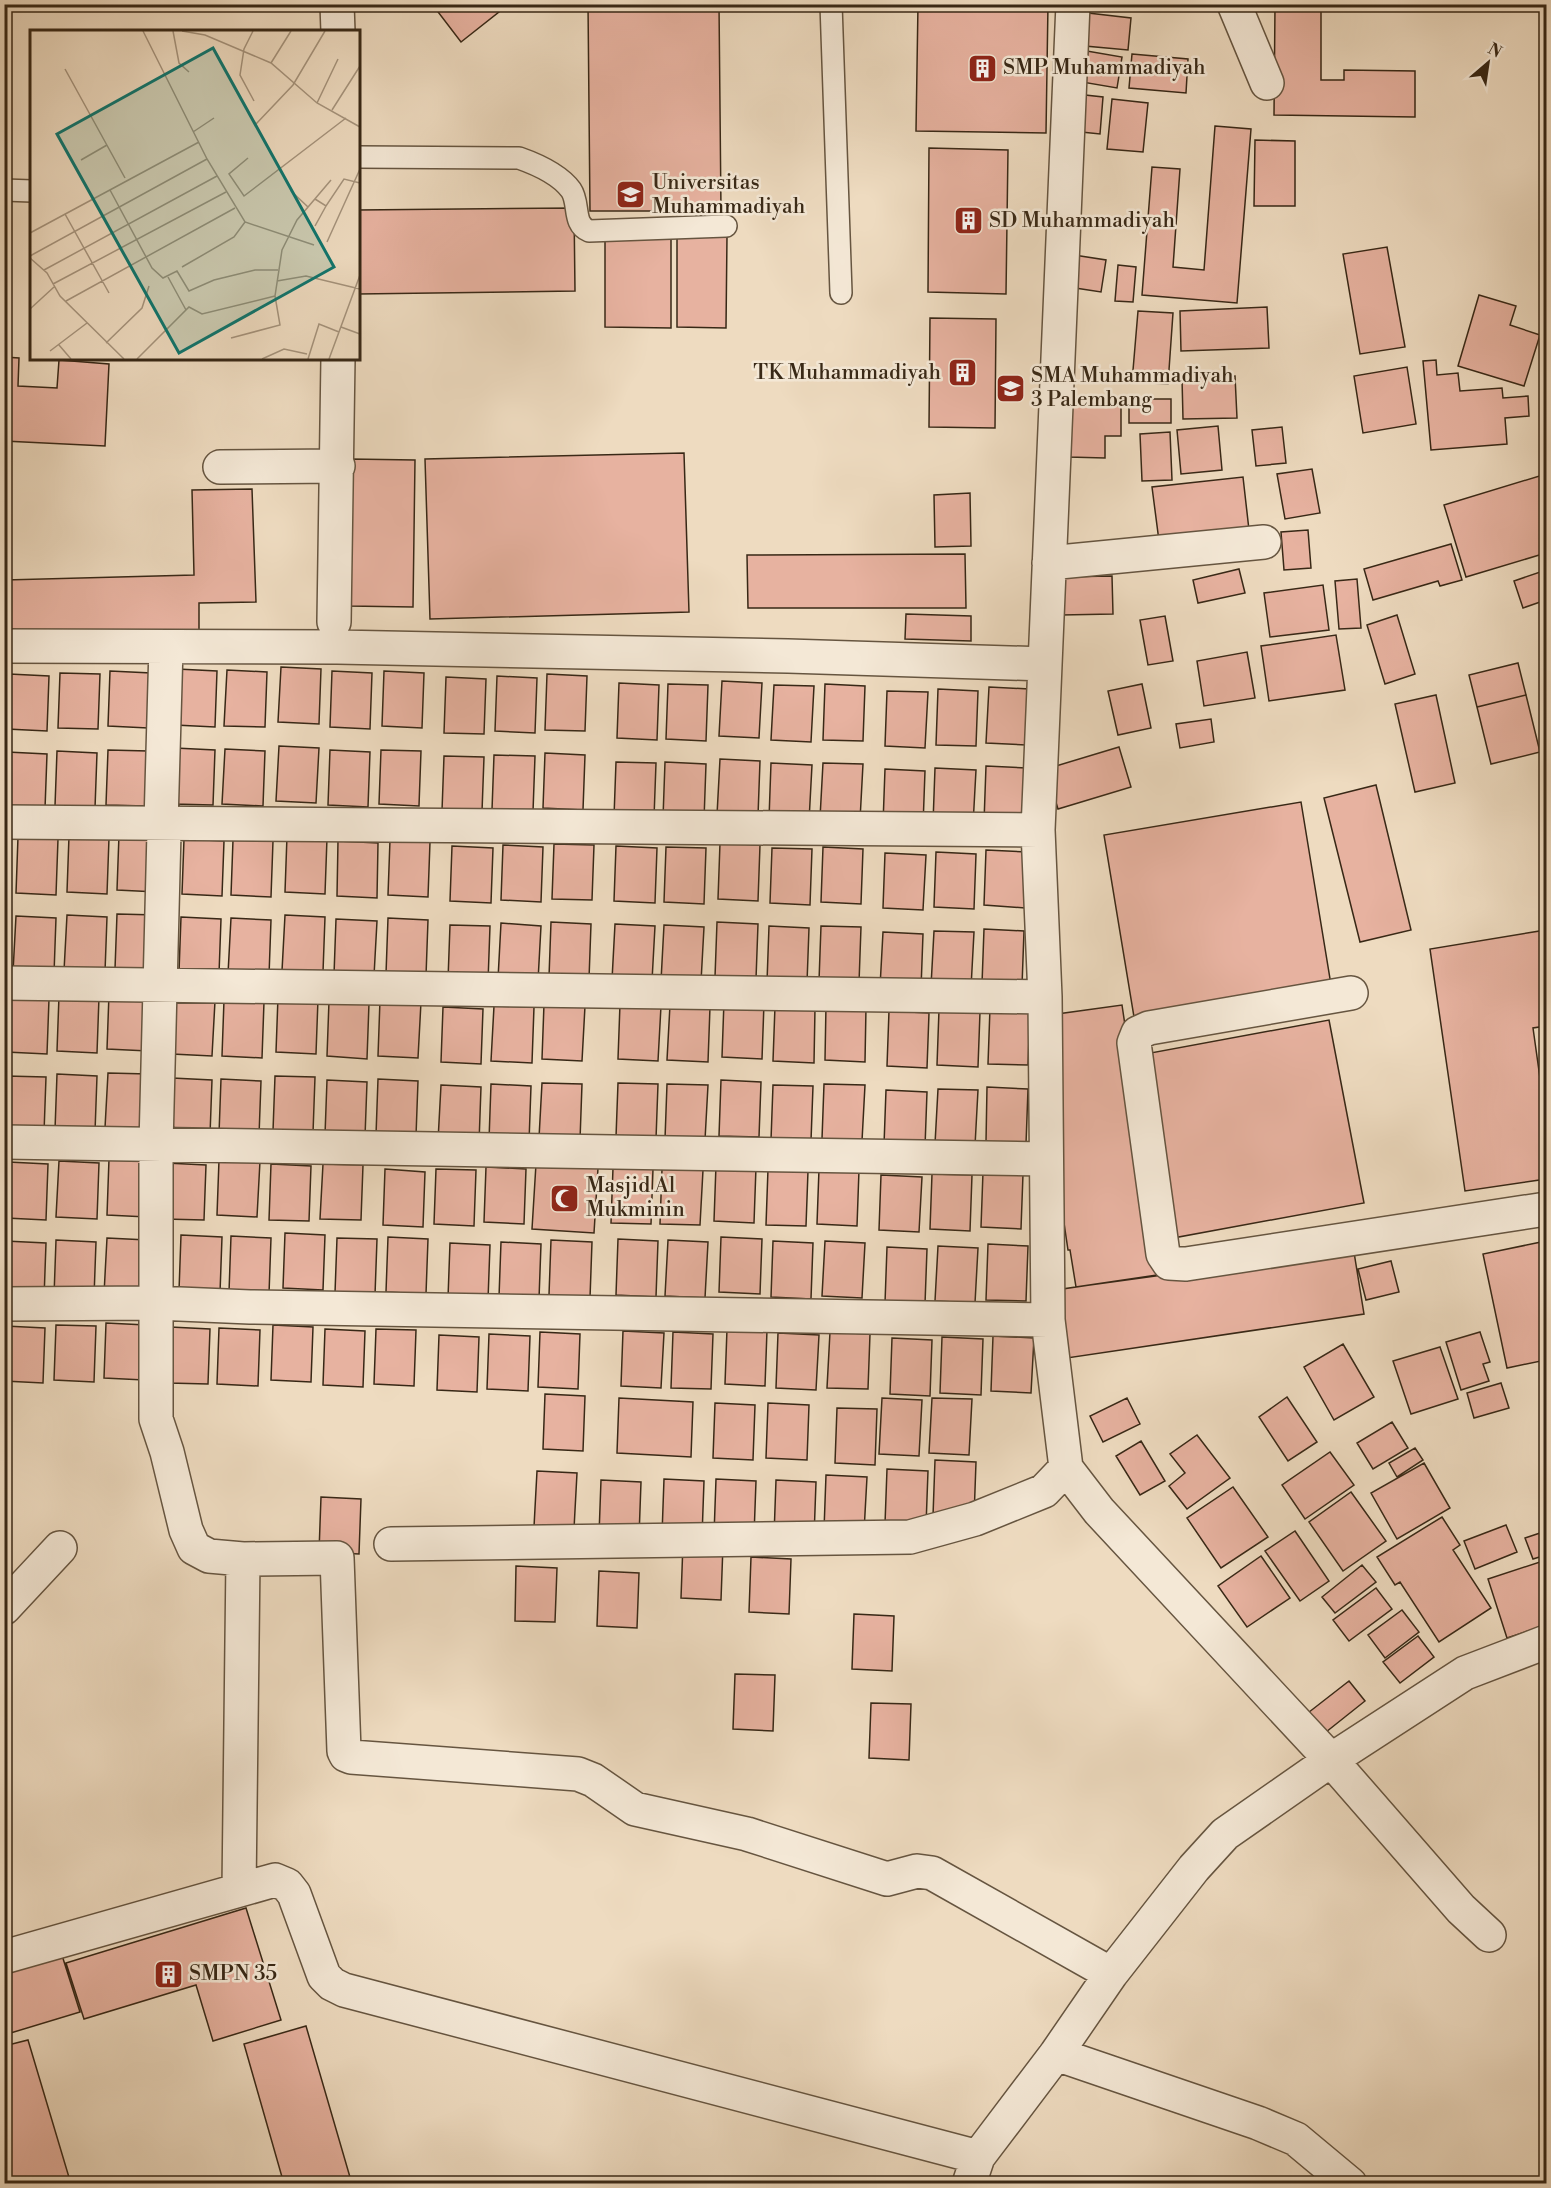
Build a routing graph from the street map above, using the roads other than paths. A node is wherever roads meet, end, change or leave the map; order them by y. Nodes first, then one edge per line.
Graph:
1 (338, 4) edge
2 (831, 4) edge
3 (1073, 4) edge
4 (1234, 4) edge
5 (338, 30) edge
6 (1267, 83) dead end
7 (360, 157) edge
8 (4, 190) edge
9 (30, 191) edge
10 (726, 226) dead end
11 (841, 293) dead end
12 (338, 360) edge
13 (338, 466) junction
14 (220, 467) dead end
15 (1264, 542) dead end
16 (1049, 563) junction
17 (334, 622) dead end
18 (4, 646) edge
19 (166, 647) junction
20 (1045, 664) junction
21 (4, 822) edge
22 (161, 823) junction
23 (1038, 830) junction
24 (4, 983) edge
25 (161, 985) junction
26 (1351, 993) dead end
27 (1045, 997) junction
28 (4, 1142) edge
29 (156, 1145) junction
30 (1045, 1159) junction
31 (1546, 1209) edge
32 (156, 1303) junction
33 (4, 1304) edge
34 (1048, 1320) junction
35 (1066, 1468) junction
36 (391, 1544) dead end
37 (60, 1548) dead end
38 (243, 1559) junction
39 (4, 1608) edge
40 (1546, 1642) edge
41 (1331, 1760) junction
42 (239, 1890) junction
43 (1489, 1935) dead end
44 (4, 1957) edge
45 (1111, 1974) junction
46 (1056, 2054) junction
47 (974, 2170) edge
48 (1350, 2184) edge

1 - 5 street
2 - 11 lane
3 - 16 street
4 - 6 street
7 - 10 lane
8 - 9 lane
12 - 13 street
13 - 14 street
13 - 17 street
15 - 16 street
16 - 20 street
18 - 19 street
19 - 20 street
19 - 22 street
20 - 23 street
21 - 22 street
22 - 23 street
22 - 25 street
23 - 27 street
24 - 25 street
25 - 27 street
25 - 29 street
26 - 31 street
27 - 30 street
28 - 29 street
29 - 30 street
29 - 32 street
30 - 34 street
32 - 33 street
32 - 34 street
32 - 38 street
34 - 35 street
35 - 36 street
35 - 41 street
37 - 39 street
38 - 42 street
38 - 45 street
40 - 41 street
41 - 43 street
41 - 45 street
42 - 44 street
42 - 47 street
45 - 46 street
46 - 47 street
46 - 48 street

